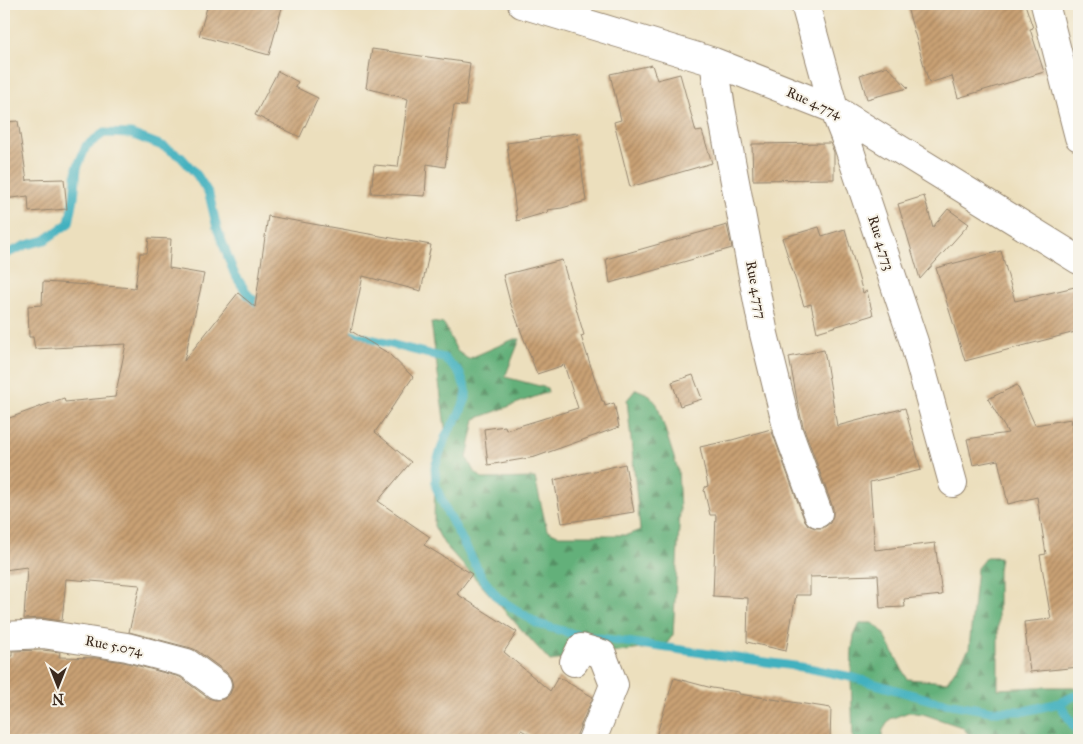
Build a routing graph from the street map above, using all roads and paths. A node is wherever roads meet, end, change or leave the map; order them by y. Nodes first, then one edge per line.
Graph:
1 (522, 4) edge
2 (805, 4) edge
3 (1045, 4) edge
4 (714, 62) junction
5 (834, 109) junction
6 (1079, 137) edge
7 (1079, 260) edge
8 (953, 483) dead end
9 (818, 513) dead end
10 (4, 636) edge
11 (574, 662) dead end
12 (217, 685) dead end
13 (592, 740) edge

1 - 4 street, Rue 4.774
2 - 5 street, Rue 4.773
3 - 6 street
4 - 5 street, Rue 4.774
4 - 9 street, Rue 4.777
5 - 7 street, Rue 4.774
5 - 8 street, Rue 4.773
10 - 12 street, Rue 5.074
11 - 13 street

